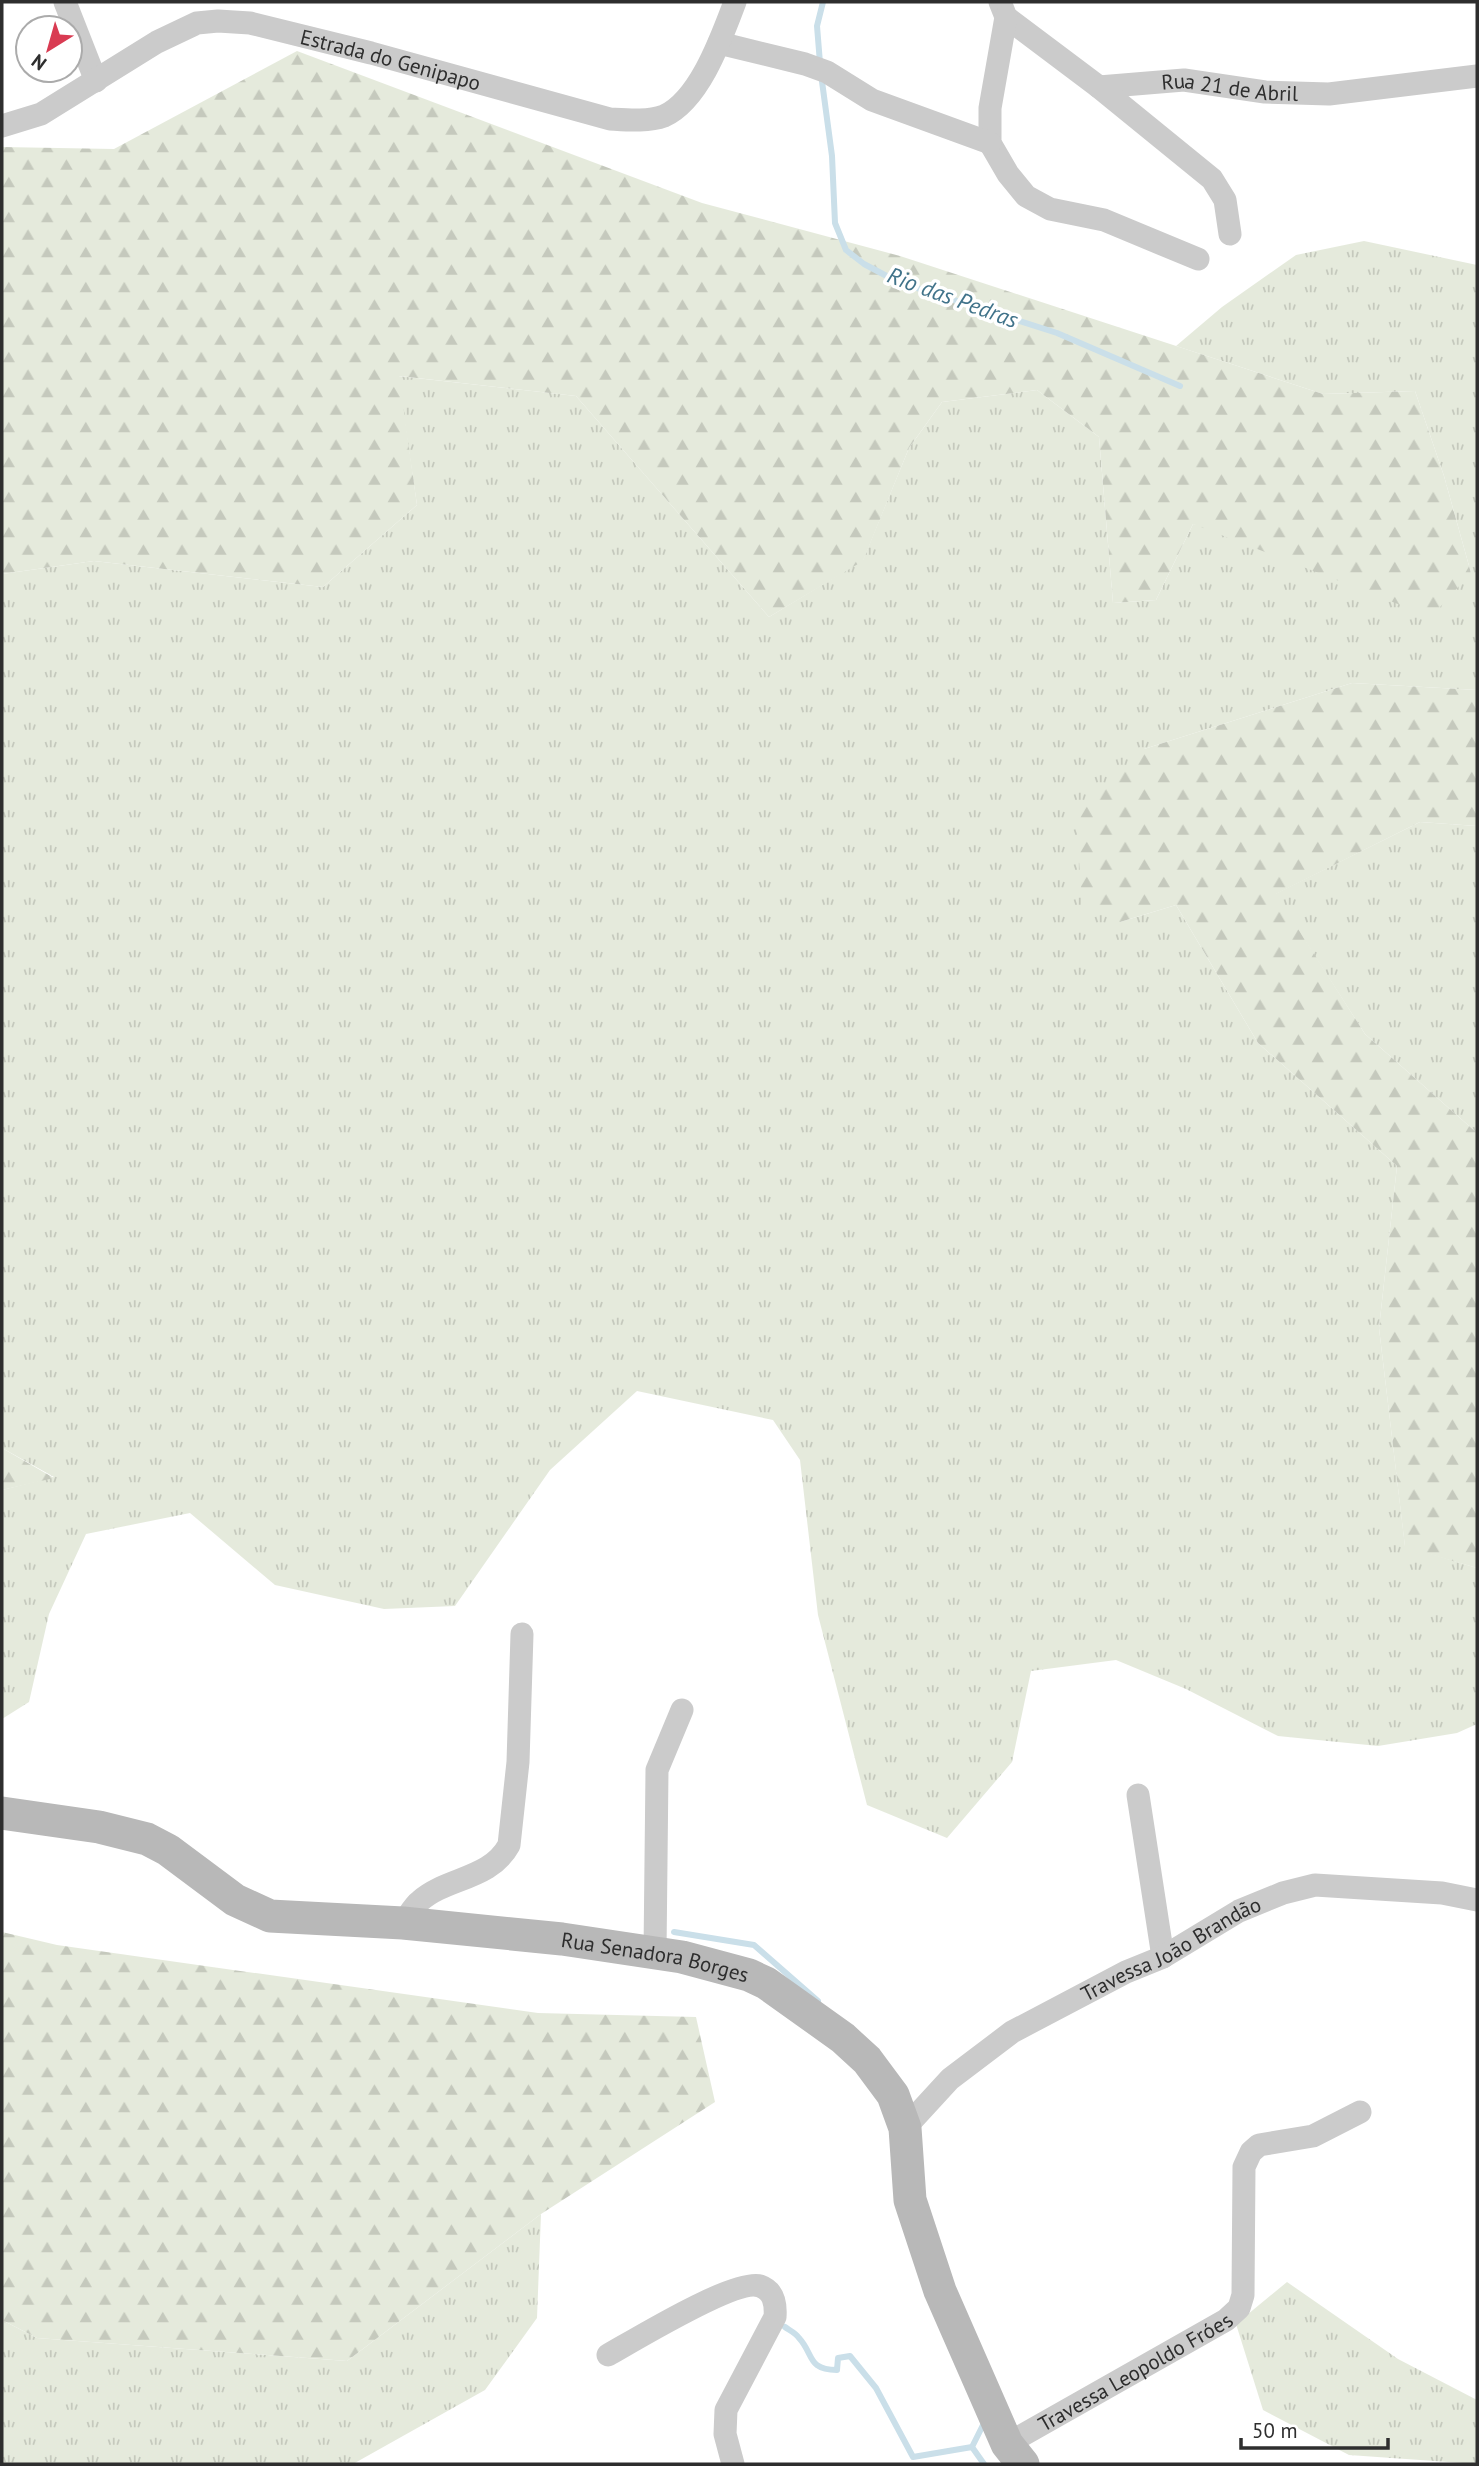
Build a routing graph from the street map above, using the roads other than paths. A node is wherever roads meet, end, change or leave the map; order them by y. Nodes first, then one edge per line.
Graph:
1 (65, 2) edge
2 (735, 2) edge
3 (1003, 9) edge
4 (719, 43) junction
5 (1477, 76) edge
6 (96, 81) junction
7 (1099, 87) junction
8 (2, 126) edge
9 (990, 143) junction
10 (1230, 234) dead end
11 (1198, 259) dead end
12 (522, 1634) dead end
13 (682, 1710) dead end
14 (1138, 1795) dead end
15 (2, 1813) edge
16 (1477, 1900) edge
17 (403, 1923) junction
18 (655, 1953) junction
19 (1163, 1957) junction
20 (1360, 2112) dead end
21 (905, 2127) junction
22 (608, 2355) dead end
23 (1015, 2454) edge
24 (733, 2464) edge

1 - 6 street
2 - 4 street, Estrada do Genipapo
3 - 7 street
3 - 9 street
4 - 6 street, Estrada do Genipapo
4 - 9 street
5 - 7 street, Rua 21 de Abril
6 - 8 street, Estrada do Genipapo
7 - 10 street
9 - 11 street
12 - 17 street
13 - 18 street
14 - 19 street
15 - 17 street, Rua Senadora Borges
16 - 19 street, Travessa João Brandão
17 - 18 street, Rua Senadora Borges
18 - 21 street, Rua Senadora Borges
19 - 21 street, Travessa João Brandão
20 - 23 street, Travessa Leopoldo Fróes
21 - 23 street, Rua Senadora Borges
22 - 24 street

